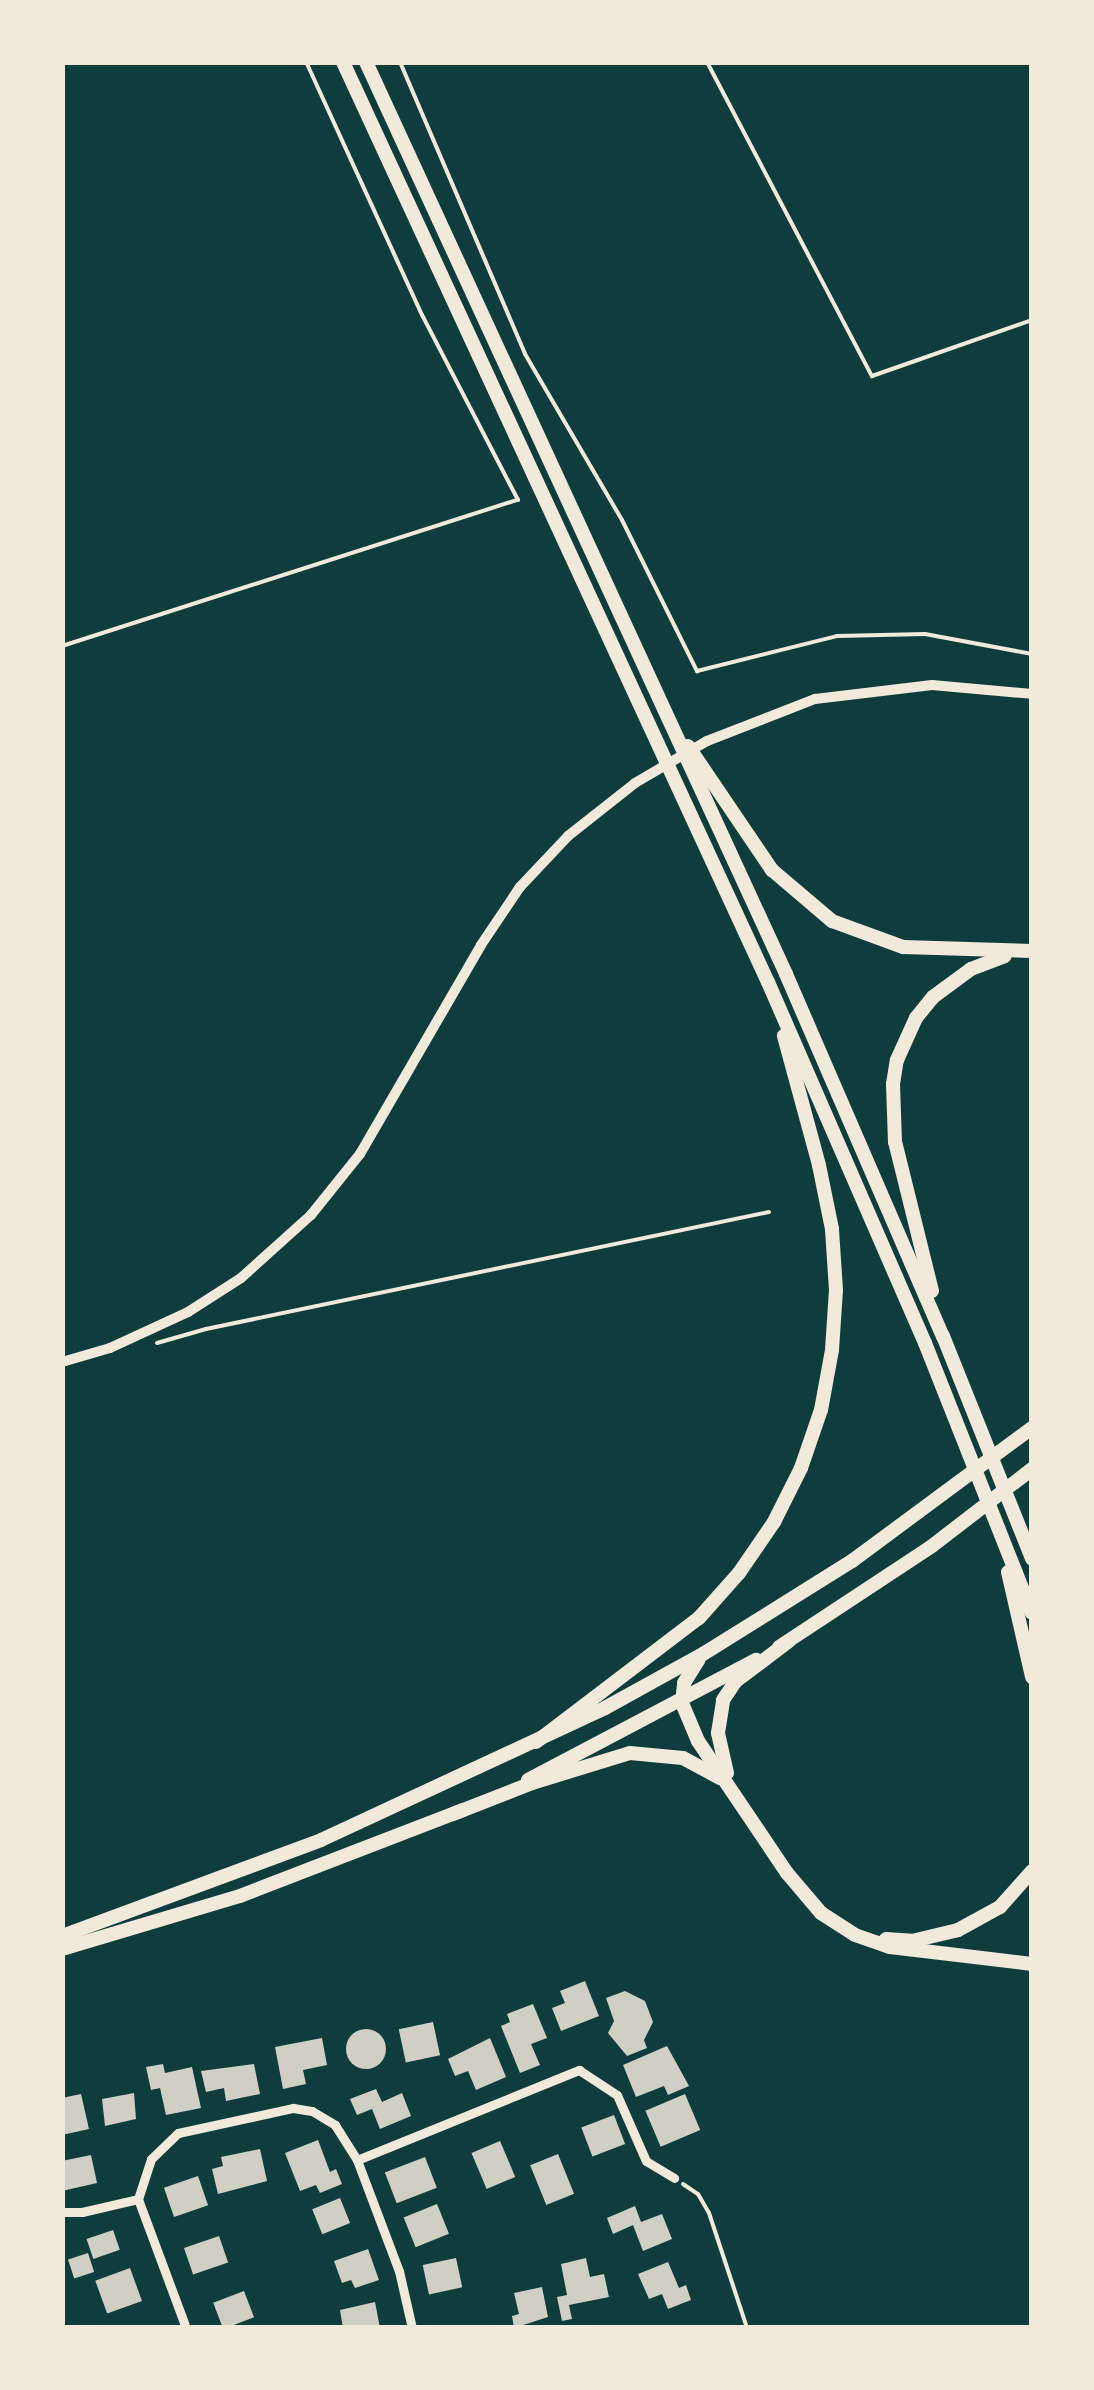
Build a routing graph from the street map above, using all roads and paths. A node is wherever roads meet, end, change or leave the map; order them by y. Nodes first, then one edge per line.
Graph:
1 (306, 62) edge
2 (343, 62) edge
3 (366, 62) edge
4 (400, 62) edge
5 (708, 62) edge
6 (1032, 320) edge
7 (62, 646) edge
8 (1032, 654) edge
9 (1032, 694) edge
10 (663, 708) junction
11 (1032, 952) edge
12 (768, 982) junction
13 (768, 1212) dead end
14 (943, 1336) junction
15 (159, 1344) dead end
16 (62, 1362) edge
17 (1032, 1428) edge
18 (1032, 1470) edge
19 (996, 1518) junction
20 (1032, 1560) edge
21 (1032, 1613) edge
22 (789, 1641) junction
23 (702, 1654) junction
24 (1032, 1676) edge
25 (682, 1702) junction
26 (536, 1742) junction
27 (732, 1788) junction
28 (454, 1814) junction
29 (1032, 1871) edge
30 (838, 1924) junction
31 (62, 1936) edge
32 (62, 1949) edge
33 (1032, 1964) edge
34 (358, 2160) junction
35 (674, 2178) joint
36 (138, 2200) junction
37 (62, 2212) edge
38 (186, 2328) edge
39 (412, 2328) edge
40 (747, 2328) edge

1 - 7 path
2 - 12 main road
3 - 10 main road
4 - 8 path
5 - 6 path
9 - 16 street
10 - 11 main road
10 - 14 main road
11 - 14 main road
12 - 19 main road
12 - 26 main road
13 - 15 path
14 - 20 main road
17 - 23 main road
18 - 22 main road
19 - 21 main road
19 - 24 main road
22 - 25 main road
22 - 27 main road
23 - 25 main road
23 - 26 main road
25 - 27 main road
25 - 28 main road
26 - 31 main road
27 - 28 main road
27 - 30 main road
28 - 32 main road
29 - 30 main road
30 - 33 main road
34 - 35 street
34 - 36 street
34 - 39 street
35 - 40 path
36 - 37 street
36 - 38 street

